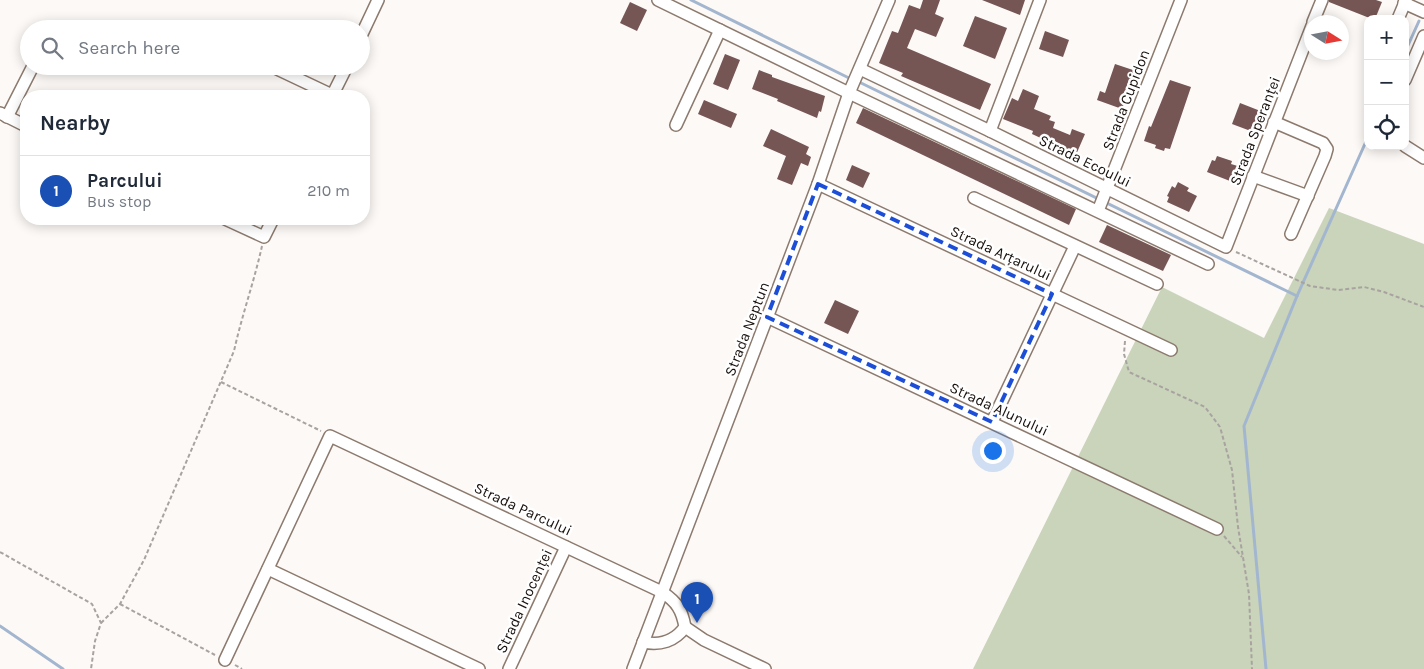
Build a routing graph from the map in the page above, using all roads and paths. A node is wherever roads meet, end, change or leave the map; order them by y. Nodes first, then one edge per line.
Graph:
1 (378, 0) edge
2 (658, 0) edge
3 (889, 0) edge
4 (1040, 0) edge
5 (1180, 0) edge
6 (1322, 0) edge
7 (1405, 2) edge
8 (1424, 12) edge
9 (1316, 15) edge
10 (1400, 15) edge
11 (369, 20) edge
12 (720, 30) junction
13 (1424, 36) edge
14 (1304, 46) edge
15 (1409, 71) edge
16 (28, 75) edge
17 (289, 75) edge
18 (342, 75) edge
19 (854, 81) junction
20 (320, 90) edge
21 (335, 90) edge
22 (4, 115) edge
23 (1274, 122) junction
24 (20, 123) edge
25 (676, 125) dead end
26 (990, 131) junction
27 (1409, 149) edge
28 (1424, 158) edge
29 (1253, 176) junction
30 (818, 184) junction
31 (1106, 191) junction
32 (1308, 196) junction
33 (974, 198) dead end
34 (1100, 208) junction
35 (238, 225) edge
36 (269, 225) edge
37 (1291, 234) dead end
38 (264, 237) junction
39 (1075, 246) junction
40 (1226, 247) junction
41 (1208, 264) dead end
42 (1157, 284) dead end
43 (1052, 294) junction
44 (1424, 308) edge
45 (767, 317) junction
46 (1126, 329) junction
47 (1171, 350) dead end
48 (221, 382) junction
49 (992, 422) junction
50 (330, 436) junction
51 (1217, 529) joint
52 (566, 546) junction
53 (0, 552) edge
54 (1243, 558) junction
55 (268, 569) junction
56 (662, 592) junction
57 (120, 604) junction
58 (101, 622) junction
59 (685, 627) junction
60 (643, 642) junction
61 (225, 660) junction
62 (514, 667) edge
63 (91, 669) edge
64 (242, 669) edge
65 (479, 669) edge
66 (633, 669) edge
67 (765, 669) edge
68 (1252, 669) edge

1 - 11 street
2 - 12 street, Strada Ecoului
3 - 19 street, Strada Neptun
4 - 26 street
5 - 31 street, Strada Cupidon
6 - 9 street
7 - 8 street
7 - 10 street
12 - 19 street, Strada Ecoului
12 - 25 street
13 - 15 street
14 - 23 street, Strada Speranței
16 - 22 street
17 - 20 street
18 - 21 street
19 - 26 street, Strada Ecoului
19 - 30 street, Strada Neptun
19 - 34 street
22 - 24 street
23 - 29 street, Strada Speranței
23 - 32 street
26 - 31 street, Strada Ecoului
27 - 28 street
29 - 32 street
29 - 40 street, Strada Speranței
30 - 43 street, Strada Arțarului
30 - 45 street, Strada Neptun
31 - 34 street, Strada Cupidon
31 - 40 street, Strada Ecoului
32 - 37 street
33 - 39 street
34 - 41 street
35 - 38 street
36 - 38 street
38 - 48 path
39 - 42 street
39 - 43 street
40 - 44 path
43 - 46 street, Strada Arțarului
43 - 49 street
45 - 49 street, Strada Alunului
45 - 56 street, Strada Neptun
46 - 47 street, Strada Arțarului
46 - 54 path
48 - 50 path
48 - 57 path
49 - 51 street, Strada Alunului
50 - 52 street, Strada Parcului
50 - 55 street
51 - 54 path
52 - 56 street, Strada Parcului
52 - 62 street, Strada Inocenței
53 - 58 path
54 - 68 path
55 - 61 street
55 - 65 street
56 - 59 street, Strada Parcului
56 - 60 street, Strada Neptun
57 - 58 path
57 - 61 path
58 - 63 path
59 - 60 street
59 - 67 street
60 - 66 street, Strada Neptun
61 - 64 path

